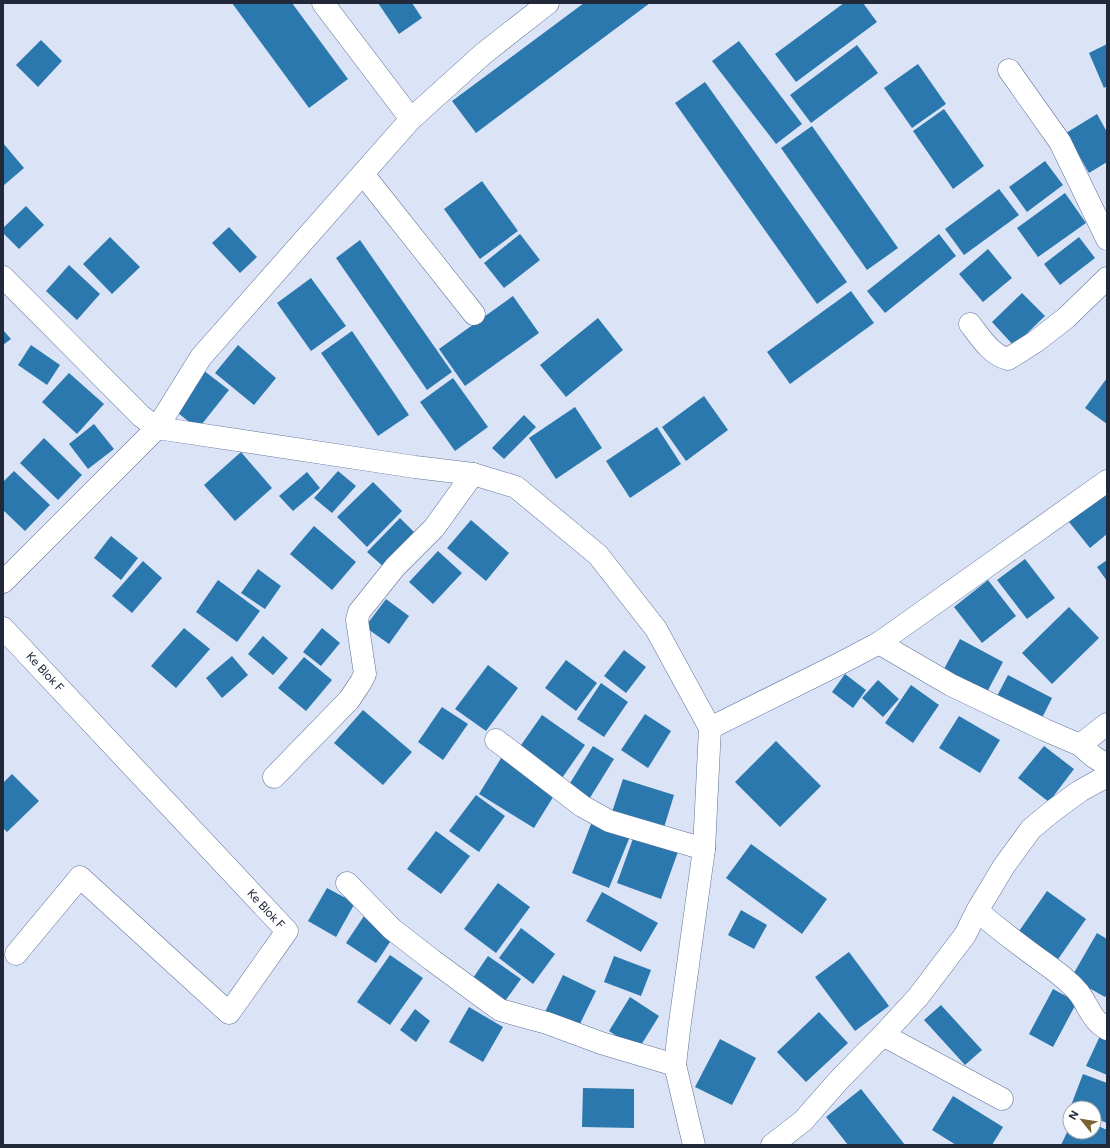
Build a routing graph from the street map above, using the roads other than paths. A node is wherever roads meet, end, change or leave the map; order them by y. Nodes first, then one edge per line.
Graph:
1 (323, 3) edge
2 (548, 3) edge
3 (1009, 70) dead end
4 (410, 119) junction
5 (363, 174) junction
6 (1107, 239) edge
7 (3, 277) edge
8 (1107, 278) edge
9 (474, 314) dead end
10 (970, 324) dead end
11 (158, 428) junction
12 (473, 474) junction
13 (1107, 481) edge
14 (3, 582) edge
15 (3, 628) edge
16 (879, 643) junction
17 (1107, 724) edge
18 (710, 728) junction
19 (496, 740) dead end
20 (1080, 745) junction
21 (1107, 765) edge
22 (1107, 776) edge
23 (274, 777) dead end
24 (704, 849) junction
25 (347, 883) dead end
26 (977, 911) junction
27 (16, 954) dead end
28 (1107, 1029) edge
29 (883, 1035) junction
30 (675, 1065) junction
31 (1002, 1099) dead end
32 (694, 1145) edge
33 (772, 1145) edge

1 - 4 street
2 - 4 street
3 - 6 street
4 - 5 street
5 - 9 street
5 - 11 street
7 - 11 street
8 - 10 street
11 - 12 street
11 - 14 street
12 - 18 street
12 - 23 street
13 - 16 street
15 - 27 street, Ke Blok F
16 - 18 street
16 - 20 street
17 - 20 street
18 - 24 street
19 - 24 street
20 - 21 street
22 - 26 street
24 - 30 street
25 - 30 street
26 - 28 street
26 - 29 street
29 - 31 street
29 - 33 street
30 - 32 street

